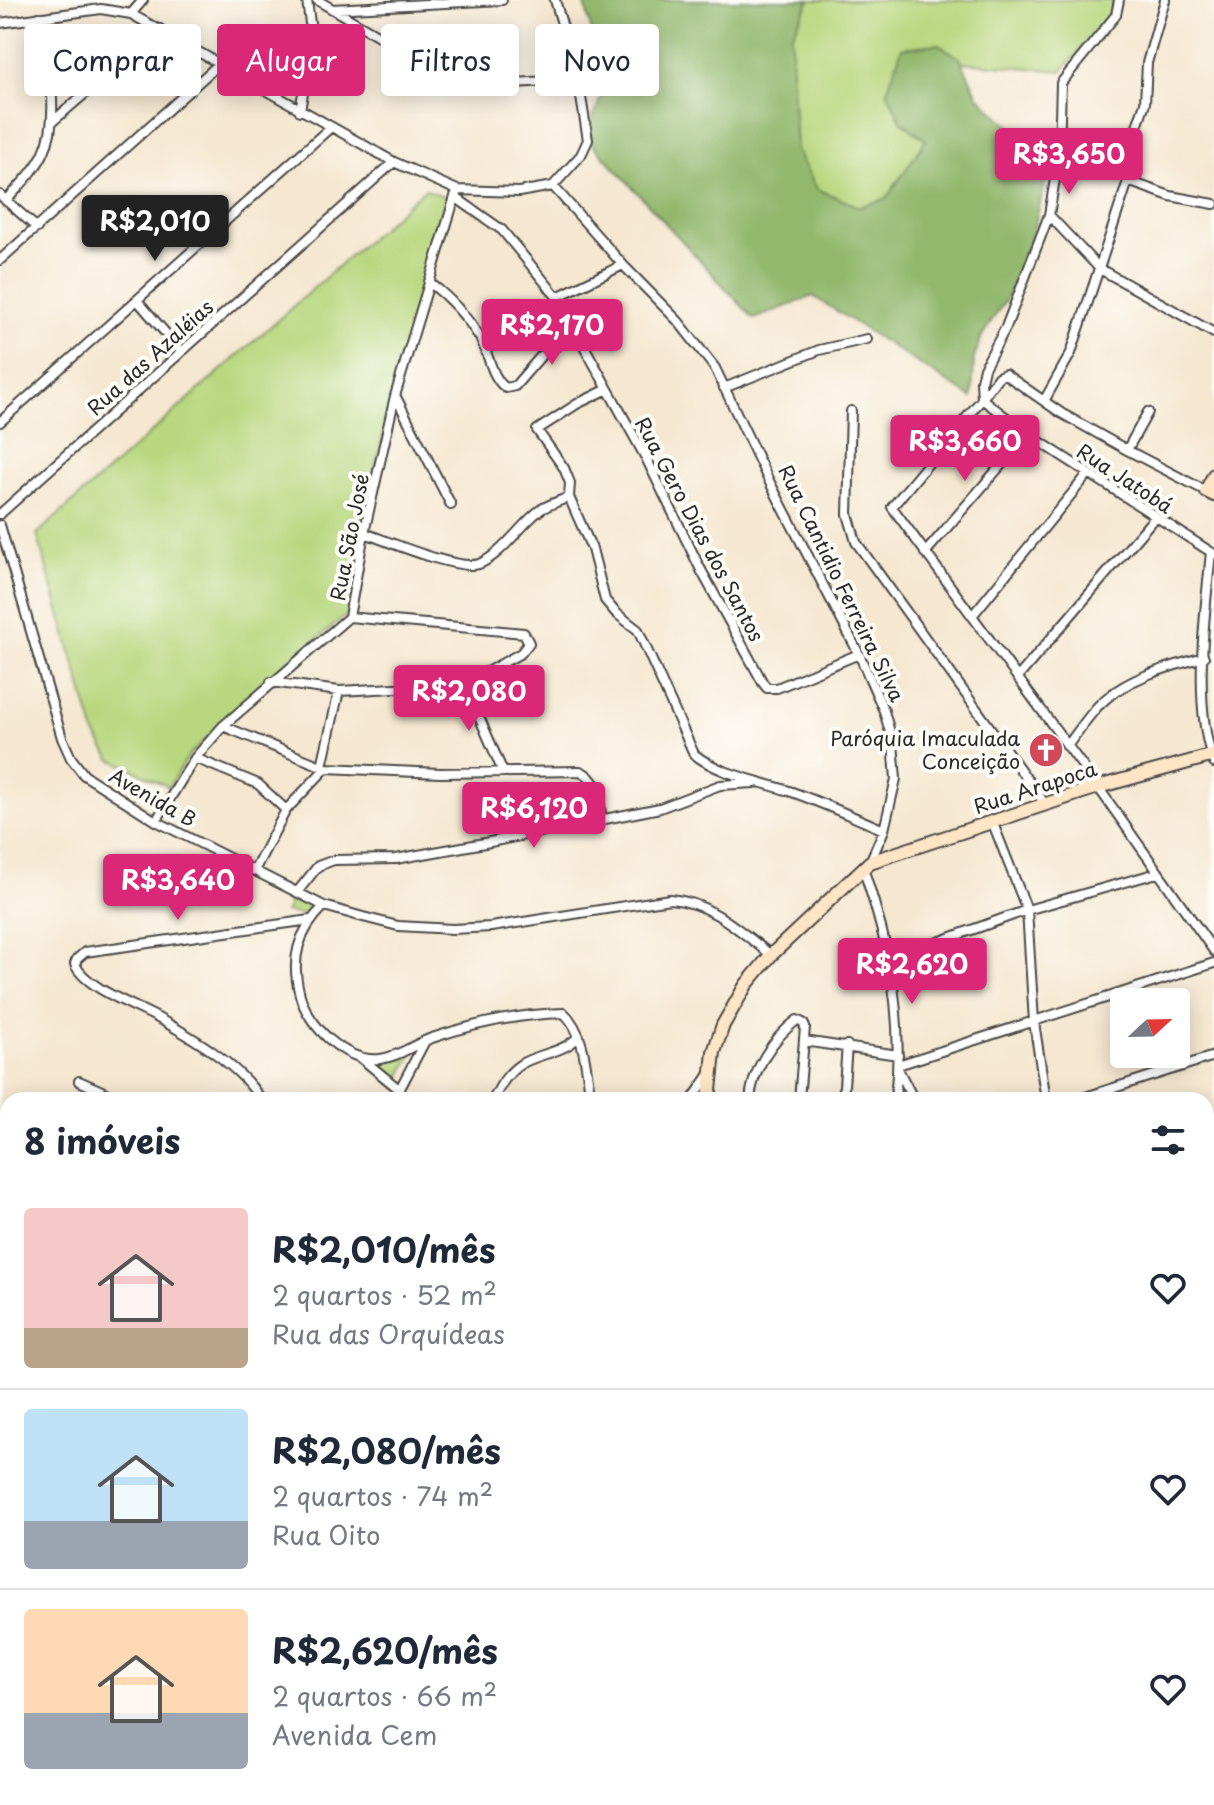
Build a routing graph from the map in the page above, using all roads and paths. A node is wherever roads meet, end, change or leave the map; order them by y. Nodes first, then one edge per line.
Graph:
1 (143, 0) edge
2 (307, 0) edge
3 (317, 0) edge
4 (502, 0) edge
5 (555, 0) edge
6 (1119, 0) edge
7 (1165, 0) edge
8 (332, 9) junction
9 (131, 14) junction
10 (39, 17) junction
11 (0, 23) edge
12 (150, 24) edge
13 (562, 24) edge
14 (217, 66) edge
15 (535, 81) edge
16 (82, 96) edge
17 (274, 96) edge
18 (581, 96) edge
19 (300, 111) junction
20 (52, 122) junction
21 (331, 127) junction
22 (394, 162) junction
23 (1128, 181) junction
24 (553, 186) junction
25 (456, 194) junction
26 (3, 198) edge
27 (1214, 204) edge
28 (1049, 215) junction
29 (37, 228) junction
30 (0, 260) edge
31 (623, 265) junction
32 (1100, 269) junction
33 (429, 282) junction
34 (557, 297) junction
35 (137, 300) junction
36 (576, 333) junction
37 (1214, 333) edge
38 (867, 339) dead end
39 (181, 351) junction
40 (724, 388) junction
41 (608, 389) junction
42 (395, 396) junction
43 (982, 399) junction
44 (1044, 401) junction
45 (851, 411) dead end
46 (1148, 412) dead end
47 (0, 422) edge
48 (1028, 434) junction
49 (1127, 450) junction
50 (1088, 474) junction
51 (1214, 475) edge
52 (1210, 493) edge
53 (569, 497) junction
54 (451, 505) dead end
55 (0, 514) edge
56 (1155, 517) junction
57 (0, 525) edge
58 (364, 533) junction
59 (925, 553) junction
60 (1213, 553) edge
61 (972, 616) junction
62 (349, 617) junction
63 (859, 654) junction
64 (1204, 657) junction
65 (1018, 677) junction
66 (271, 682) junction
67 (464, 682) junction
68 (339, 691) junction
69 (223, 726) junction
70 (1067, 746) junction
71 (195, 758) junction
72 (1213, 758) edge
73 (324, 767) junction
74 (503, 772) junction
75 (764, 783) junction
76 (1098, 787) junction
77 (1045, 804) junction
78 (286, 810) junction
79 (156, 821) junction
80 (602, 821) junction
81 (992, 821) junction
82 (884, 830) junction
83 (866, 865) junction
84 (255, 869) junction
85 (1157, 873) junction
86 (298, 891) junction
87 (324, 906) junction
88 (1027, 910) junction
89 (310, 920) junction
90 (1214, 951) edge
91 (771, 955) junction
92 (891, 959) junction
93 (1214, 963) edge
94 (1034, 1022) junction
95 (579, 1036) junction
96 (426, 1040) junction
97 (804, 1041) junction
98 (847, 1045) junction
99 (1214, 1056) edge
100 (360, 1057) junction
101 (898, 1063) junction
102 (711, 1072) junction
103 (79, 1081) dead end
104 (400, 1090) joint
105 (100, 1092) edge
106 (256, 1092) edge
107 (498, 1092) edge
108 (590, 1092) edge
109 (697, 1092) edge
110 (710, 1092) edge
111 (752, 1092) edge
112 (800, 1092) edge
113 (844, 1092) edge
114 (896, 1092) edge
115 (911, 1092) edge
116 (1045, 1092) edge
117 (1101, 1092) edge

1 - 9 street
2 - 19 street
3 - 8 street
4 - 8 street
5 - 13 street
6 - 28 street
7 - 23 street
8 - 15 street
9 - 10 street
9 - 12 street
10 - 11 street
10 - 20 street
14 - 29 street
16 - 20 street
17 - 19 street
18 - 24 street
19 - 21 street
20 - 26 street
21 - 22 street
21 - 35 street
22 - 25 street
22 - 39 street, Rua das Azaléias
23 - 27 street
23 - 32 street
24 - 25 street
24 - 31 street, Rua Cantidio Ferreira Silva
25 - 33 street, Rua São José
25 - 34 street, Rua Gero Dias dos Santos
26 - 29 street
28 - 32 street
28 - 43 street
29 - 30 street
31 - 34 street
31 - 40 street, Rua Cantidio Ferreira Silva
32 - 37 street
32 - 44 street
33 - 36 street
33 - 42 street, Rua São José
34 - 36 street, Rua Gero Dias dos Santos
35 - 39 street
35 - 47 street
36 - 41 street, Rua Gero Dias dos Santos
38 - 40 street
39 - 55 street, Rua das Azaléias
40 - 63 street, Rua Cantidio Ferreira Silva
41 - 53 street
41 - 63 street, Rua Gero Dias dos Santos
42 - 54 street
42 - 58 street, Rua São José
43 - 44 street
43 - 48 street, Rua Jatobá
43 - 59 street
44 - 49 street
45 - 77 street
46 - 49 street
48 - 50 street, Rua Jatobá
48 - 59 street
49 - 52 street
50 - 56 street, Rua Jatobá
50 - 61 street
51 - 52 street
53 - 58 street
53 - 75 street
56 - 60 street, Rua Jatobá
56 - 65 street
57 - 79 street, Avenida B
58 - 62 street, Rua São José
59 - 61 street
60 - 64 street
61 - 65 street
62 - 66 street, Rua São José
62 - 67 street
63 - 82 street, Rua Cantidio Ferreira Silva
64 - 70 street
64 - 72 street
65 - 70 street
66 - 68 street
66 - 69 street, Rua São José
67 - 68 street
67 - 74 street
68 - 73 street
69 - 71 street, Rua São José
69 - 73 street
70 - 76 street
71 - 78 street
71 - 79 street, Rua São José
72 - 76 street, Rua Arapoca
73 - 74 street
73 - 78 street
74 - 80 street
75 - 80 street
75 - 82 street
76 - 77 street, Rua Arapoca
76 - 85 street
77 - 81 street, Rua Arapoca
78 - 84 street
79 - 84 street, Avenida B
80 - 86 street
81 - 83 street, Rua Arapoca
81 - 88 street
82 - 83 street, Rua Cantidio Ferreira Silva
83 - 91 street, Rua Cantidio Ferreira Silva
83 - 92 street
84 - 86 street, Avenida B
85 - 88 street
85 - 90 street
86 - 87 street, Avenida B
87 - 89 street
87 - 91 street, Avenida B
88 - 92 street
88 - 94 street
89 - 100 street
89 - 106 street
91 - 102 street, Rua Cantidio Ferreira Silva
92 - 101 street
93 - 94 street
94 - 101 street
94 - 116 street
95 - 96 street
95 - 107 street
95 - 108 street
96 - 100 street
96 - 104 street
97 - 98 street
97 - 111 street
97 - 112 street
98 - 101 street
98 - 113 street
99 - 117 street
100 - 104 street
101 - 114 street
101 - 115 street
102 - 109 street
102 - 110 street, Rua Cantidio Ferreira Silva
103 - 105 street

